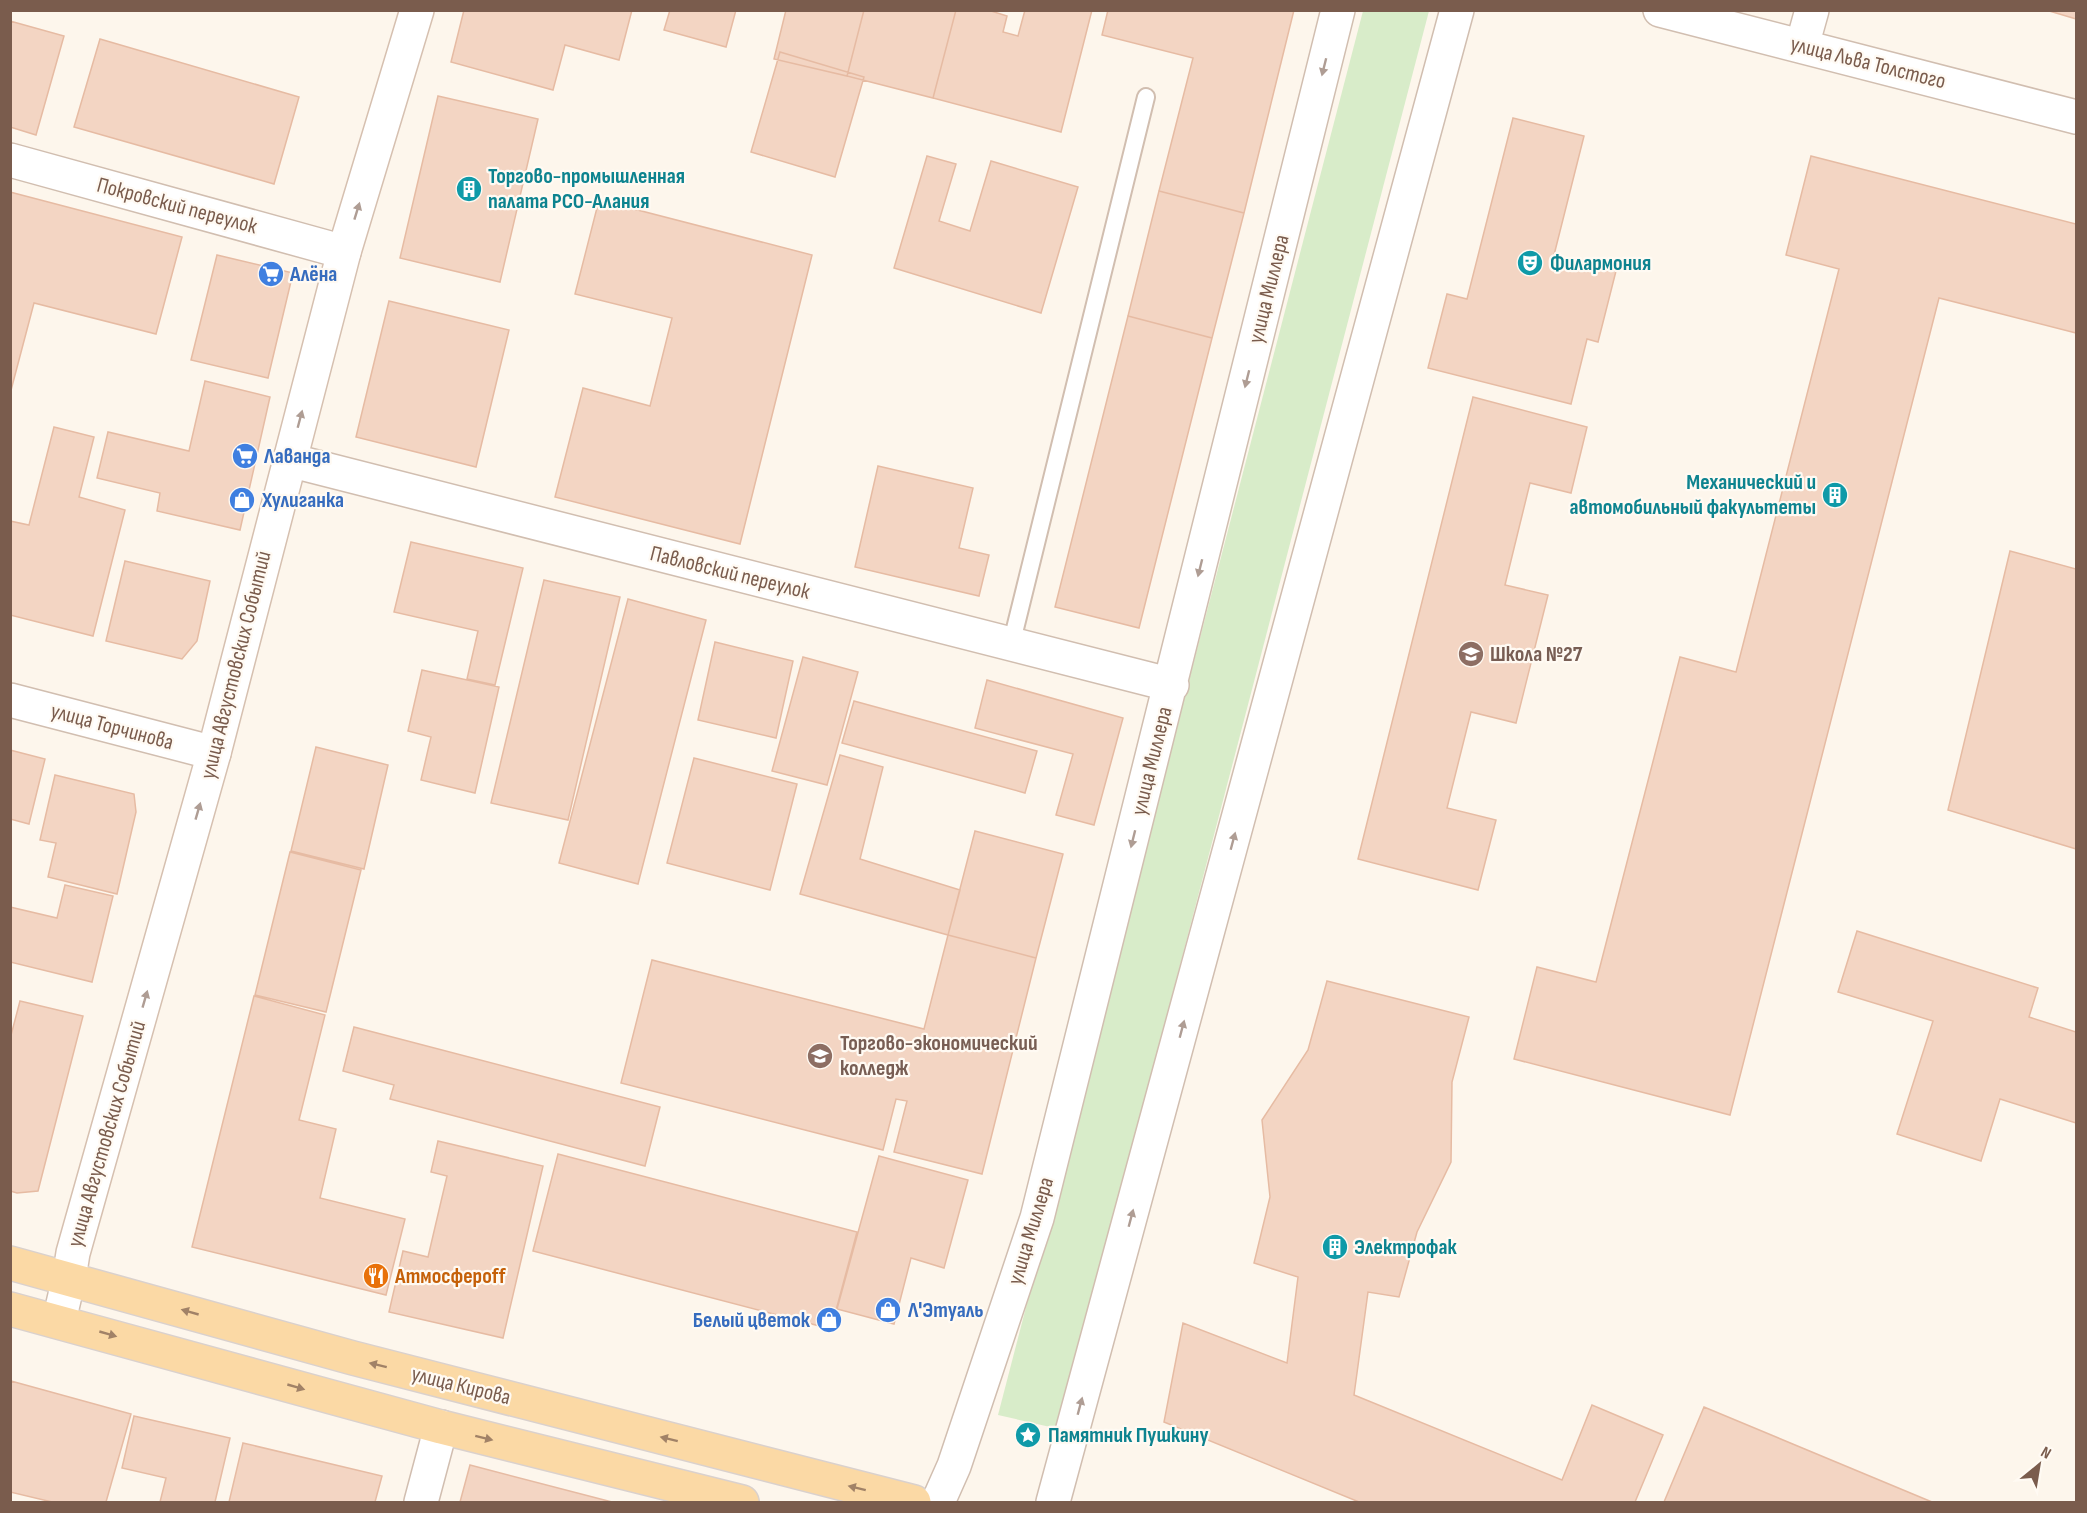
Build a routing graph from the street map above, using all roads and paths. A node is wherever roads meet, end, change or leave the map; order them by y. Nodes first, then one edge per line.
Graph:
1 (417, 10) edge
2 (1338, 10) edge
3 (1457, 10) edge
4 (1660, 10) edge
5 (1812, 10) edge
6 (1802, 46) junction
7 (1146, 97) dead end
8 (2076, 117) edge
9 (10, 160) edge
10 (344, 252) junction
11 (289, 460) junction
12 (1011, 645) junction
13 (1172, 686) junction
14 (10, 700) edge
15 (214, 753) junction
16 (10, 1263) edge
17 (69, 1278) junction
18 (10, 1309) edge
19 (59, 1321) junction
20 (441, 1427) junction
21 (421, 1503) edge
22 (741, 1503) edge
23 (914, 1503) edge
24 (938, 1503) edge
25 (1053, 1503) edge

10 -> 1 street, улица Августовских Событий
2 -> 13 street, улица Миллера
25 -> 3 street
4 - 6 street, улица Льва Толстого
5 - 6 street
6 - 8 street, улица Льва Толстого
7 - 12 lane
9 - 10 street, Покровский переулок
11 -> 10 street, улица Августовских Событий
11 - 12 street, Павловский переулок
11 - 15 street, улица Августовских Событий
12 - 13 street, Павловский переулок
13 -> 24 street, улица Миллера
14 - 15 street, улица Торчинова
17 -> 15 street, улица Августовских Событий
16 - 17 main road, улица Кирова
17 - 19 street, улица Августовских Событий
23 -> 17 main road, улица Кирова
18 - 19 main road, улица Кирова
19 -> 20 main road, улица Кирова
20 - 21 street
20 -> 22 main road, улица Кирова

